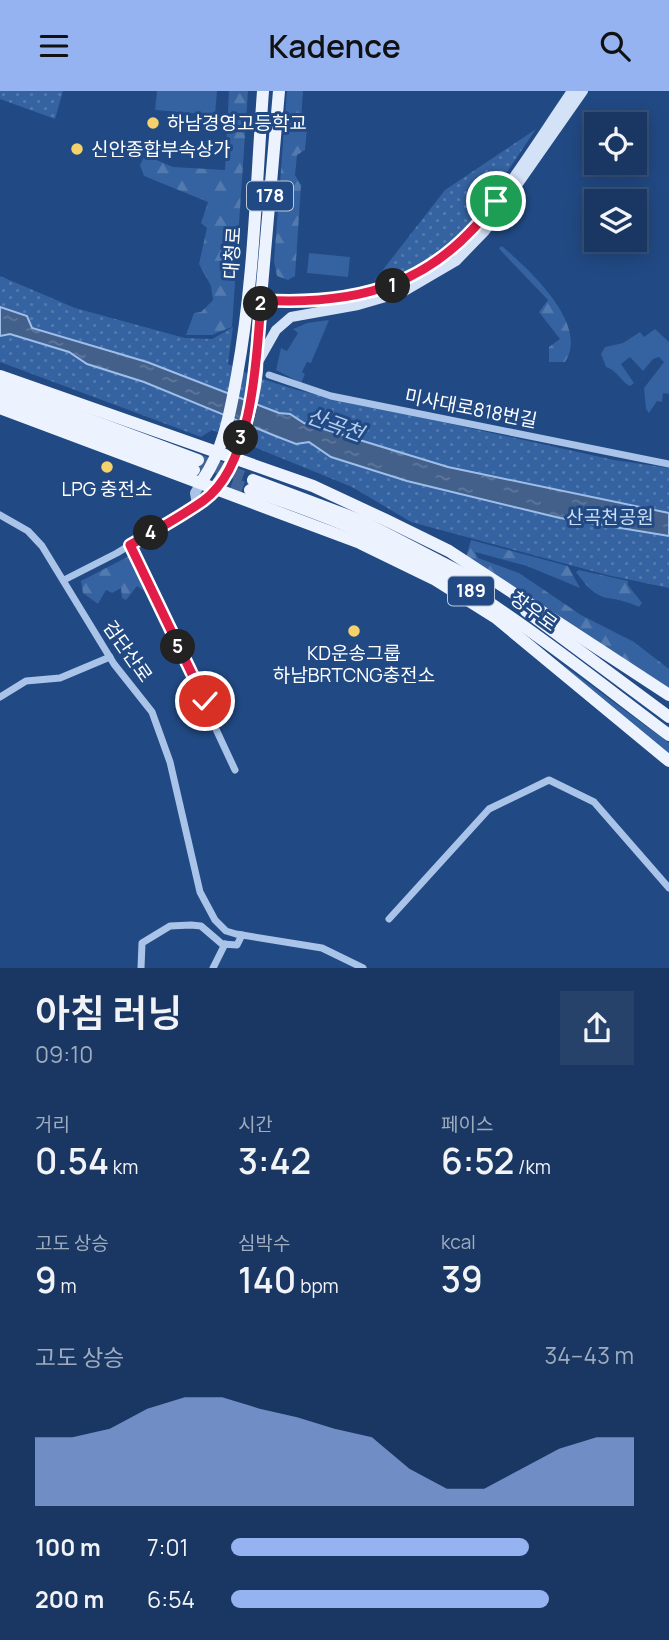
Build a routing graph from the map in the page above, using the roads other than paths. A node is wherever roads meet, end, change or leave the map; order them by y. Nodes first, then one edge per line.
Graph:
1 (263, 91) edge
2 (279, 91) edge
3 (572, 91) edge
4 (583, 91) edge
5 (255, 300) junction
6 (259, 360) junction
7 (270, 375) dead end
8 (0, 376) edge
9 (0, 386) edge
10 (0, 397) edge
11 (0, 408) edge
12 (219, 453) junction
13 (234, 458) junction
14 (669, 464) edge
15 (202, 481) junction
16 (216, 486) junction
17 (197, 504) junction
18 (0, 515) edge
19 (130, 545) junction
20 (64, 580) junction
21 (110, 657) junction
22 (669, 695) edge
23 (0, 697) edge
24 (669, 717) edge
25 (669, 735) edge
26 (669, 761) edge
27 (235, 770) dead end
28 (669, 888) edge
29 (389, 919) dead end
30 (242, 935) junction
31 (225, 944) junction
32 (141, 968) edge
33 (213, 968) edge
34 (363, 968) edge

1 - 5 main road, 대청로 / 178
2 - 5 main road, 대청로 / 178
3 - 5 main road
4 - 6 main road
5 - 6 main road, 대청로 / 178
5 - 12 main road, 대청로 / 178
6 - 13 main road, 대청로 / 178
7 - 14 street, 미사대로818번길
8 - 12 main road
9 - 10 main road
11 - 15 main road
12 - 13 main road
12 - 15 main road, 178
13 - 16 main road, 178
13 - 22 main road
15 - 16 main road
15 - 17 street
16 - 17 street
16 - 26 main road
17 - 19 street
18 - 20 street, 검단산로
19 - 20 street
19 - 27 street
20 - 21 street, 검단산로
21 - 23 street
21 - 30 street, 검단산로
24 - 25 main road, 창우로 / 189
28 - 29 street
30 - 31 street
30 - 34 street, 검단산로
31 - 32 street
31 - 33 street

